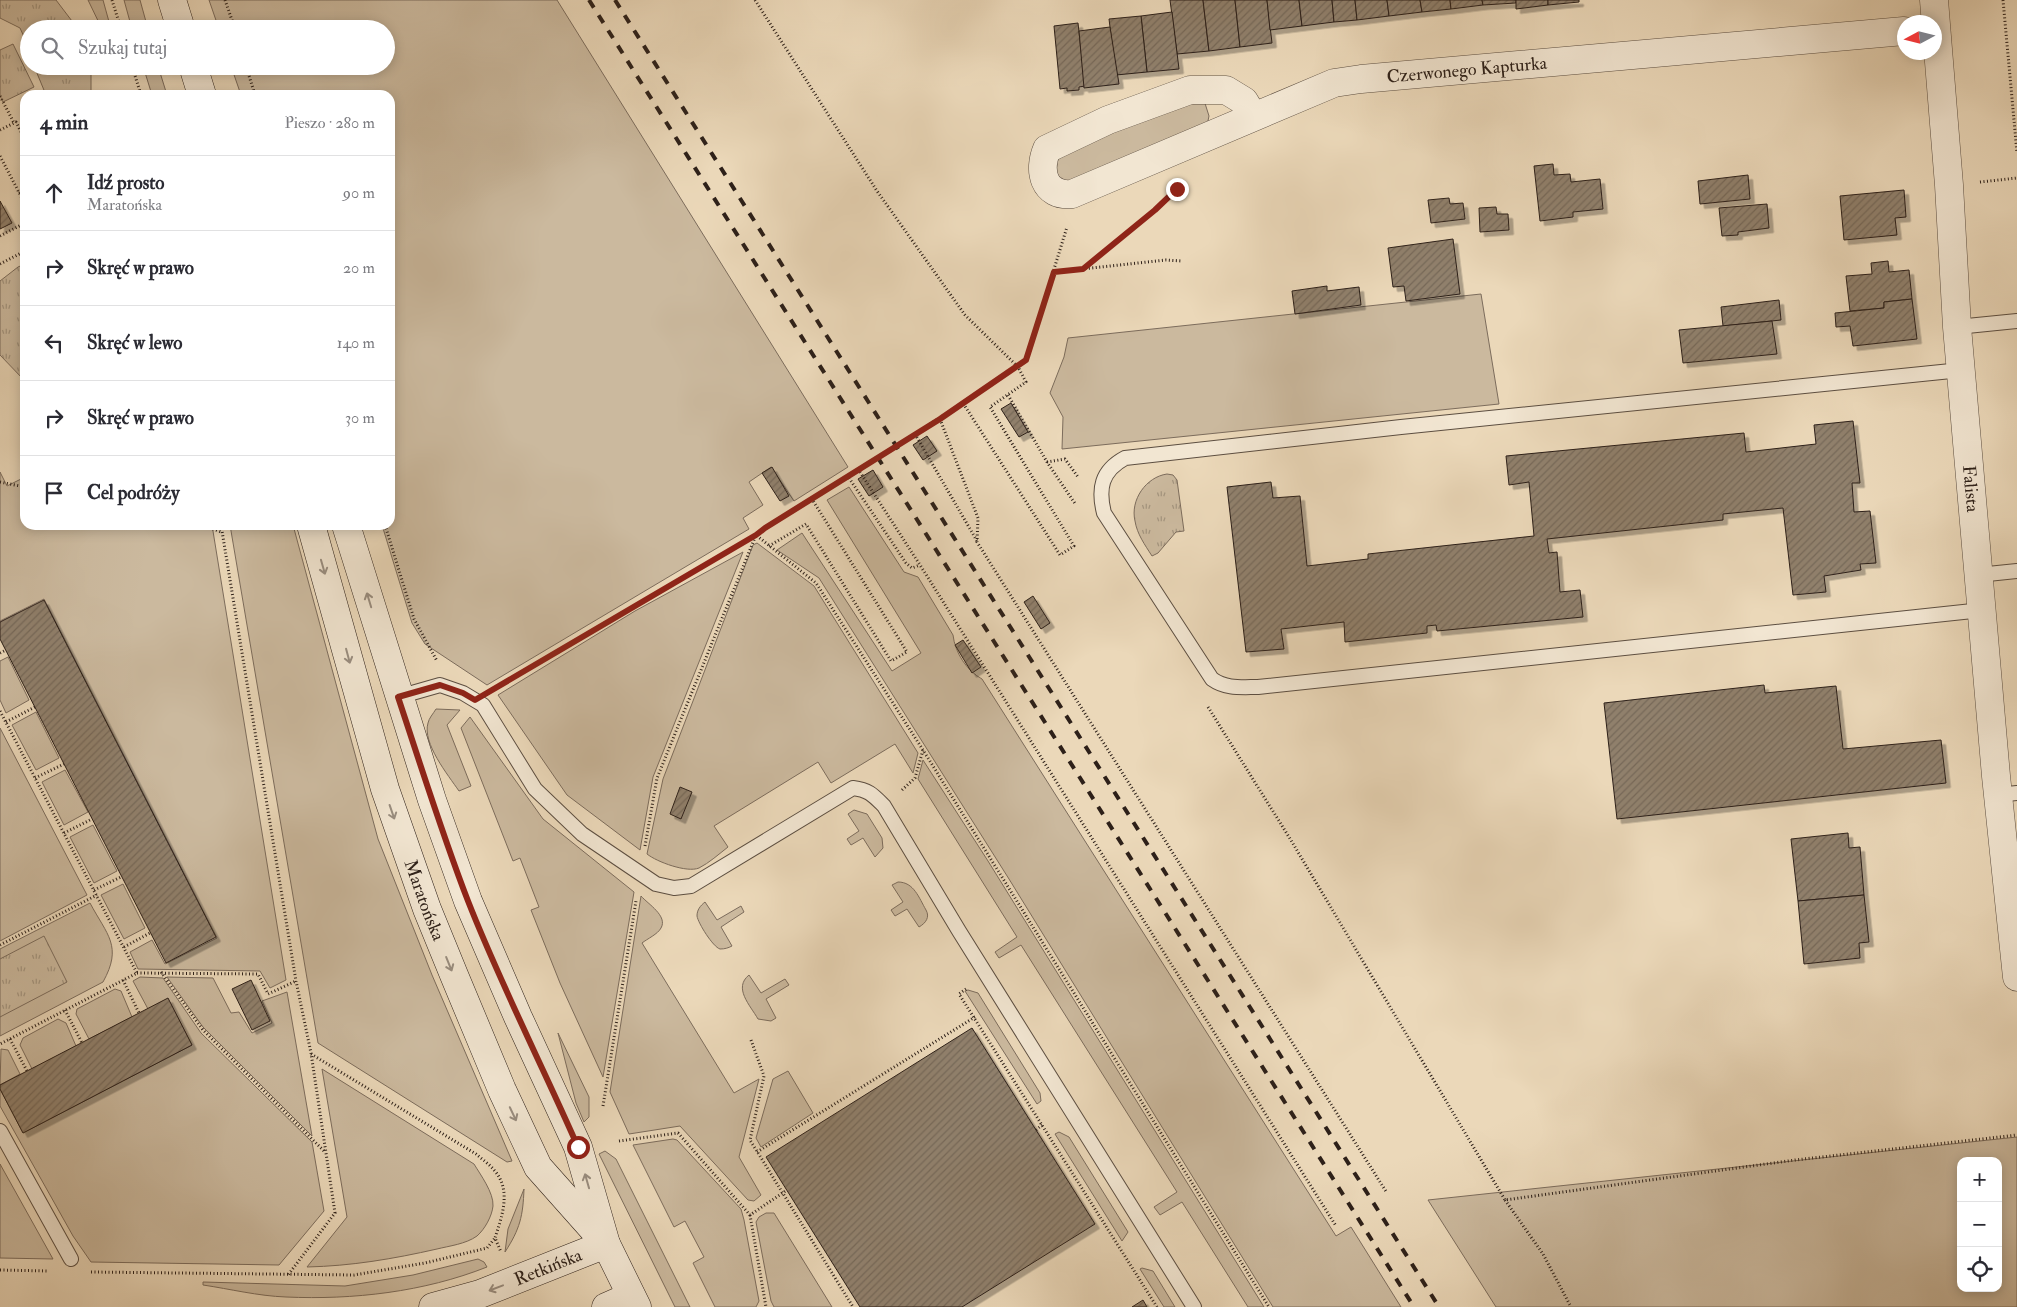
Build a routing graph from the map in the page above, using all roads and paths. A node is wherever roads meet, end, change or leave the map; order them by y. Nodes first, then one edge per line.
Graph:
1 (112, 0) edge
2 (172, 0) edge
3 (225, 0) edge
4 (755, 0) edge
5 (1934, 0) edge
6 (2003, 0) edge
7 (1935, 15) edge
8 (118, 20) edge
9 (178, 20) edge
10 (231, 20) edge
11 (1897, 32) edge
12 (1939, 60) edge
13 (135, 75) edge
14 (196, 75) edge
15 (249, 75) edge
16 (139, 90) edge
17 (200, 90) edge
18 (253, 90) edge
19 (0, 96) edge
20 (1253, 116) junction
21 (14, 123) junction
22 (0, 130) edge
23 (20, 130) edge
24 (2017, 153) edge
25 (0, 156) edge
26 (1177, 189) dead end
27 (1064, 191) junction
28 (19, 193) edge
29 (20, 226) edge
30 (0, 236) edge
31 (20, 254) edge
32 (1182, 261) dead end
33 (0, 264) edge
34 (1083, 269) junction
35 (1054, 272) junction
36 (2017, 321) edge
37 (1956, 327) junction
38 (1018, 367) junction
39 (1961, 370) junction
40 (1008, 395) junction
41 (964, 403) junction
42 (940, 419) junction
43 (915, 434) junction
44 (1047, 462) junction
45 (858, 469) junction
46 (847, 475) junction
47 (0, 482) edge
48 (20, 486) edge
49 (812, 499) junction
50 (1101, 499) junction
51 (1077, 507) dead end
52 (217, 530) edge
53 (312, 530) edge
54 (348, 530) edge
55 (387, 530) edge
56 (222, 532) joint
57 (756, 535) junction
58 (977, 542) junction
59 (769, 546) junction
60 (920, 565) junction
61 (2017, 571) edge
62 (1978, 575) junction
63 (1982, 610) junction
64 (6, 650) dead end
65 (0, 653) edge
66 (452, 689) junction
67 (398, 697) junction
68 (475, 700) junction
69 (1207, 705) dead end
70 (35, 707) dead end
71 (0, 711) edge
72 (6, 722) junction
73 (923, 750) junction
74 (64, 764) dead end
75 (36, 778) junction
76 (2008, 794) edge
77 (884, 806) junction
78 (92, 819) dead end
79 (64, 833) junction
80 (640, 875) junction
81 (122, 877) dead end
82 (94, 890) junction
83 (97, 895) junction
84 (150, 933) dead end
85 (0, 945) edge
86 (124, 947) junction
87 (161, 972) junction
88 (137, 973) junction
89 (2017, 977) edge
90 (123, 980) junction
91 (296, 981) junction
92 (959, 994) dead end
93 (65, 1010) junction
94 (139, 1013) dead end
95 (974, 1017) junction
96 (10, 1039) junction
97 (751, 1040) dead end
98 (82, 1043) dead end
99 (0, 1044) edge
100 (311, 1053) junction
101 (27, 1071) dead end
102 (603, 1106) dead end
103 (1042, 1124) junction
104 (1036, 1130) dead end
105 (0, 1132) edge
106 (2017, 1135) edge
107 (619, 1141) dead end
108 (756, 1152) junction
109 (326, 1153) junction
110 (787, 1190) dead end
111 (781, 1193) junction
112 (1387, 1193) dead end
113 (1505, 1200) junction
114 (750, 1215) junction
115 (1336, 1226) dead end
116 (495, 1238) junction
117 (606, 1244) junction
118 (72, 1259) dead end
119 (504, 1259) dead end
120 (0, 1270) edge
121 (56, 1272) dead end
122 (87, 1272) dead end
123 (288, 1275) junction
124 (625, 1303) edge
125 (433, 1307) edge
126 (766, 1307) edge
127 (853, 1307) edge
128 (1157, 1307) edge
129 (1194, 1307) edge
130 (1269, 1307) edge
131 (1571, 1307) edge

1 - 8 path
2 - 9 street
3 - 10 path
4 - 38 path
5 - 7 street, Falista
6 - 24 path
11 - 20 street, Czerwonego Kapturka
12 - 37 street, Falista
13 - 16 path
14 - 17 street
15 - 18 path
19 - 21 path
20 - 27 street, Czerwonego Kapturka
20 - 27 street
21 - 22 path
21 - 23 path
25 - 28 path
26 - 34 path
27 - 35 path
29 - 30 path
31 - 33 path
32 - 34 path
34 - 35 path
35 - 38 path
36 - 37 lane
37 - 39 street, Falista
38 - 40 path
38 - 41 path, bridge
39 - 50 lane
39 - 62 street, Falista
40 - 41 path
40 - 44 path
41 - 42 path, bridge
42 - 43 path, bridge
42 - 58 path
43 - 45 path, bridge
43 - 58 path
44 - 50 path
44 - 51 path
45 - 46 path, bridge
45 - 60 path
46 - 49 path, bridge
46 - 60 path
47 - 48 path
49 - 57 path, bridge
49 - 59 path
50 - 63 lane
52 - 56 path
53 -> 117 street, Maratońska
67 -> 54 street, Maratońska
55 - 66 path
56 - 91 path
57 - 59 path
57 - 68 path
57 - 80 path
58 - 112 path
59 - 73 path
60 - 115 path
61 - 62 lane
62 - 63 street, Falista
63 - 76 street, Falista
64 - 65 path
66 - 67 lane
66 - 68 lane
117 -> 67 street, Maratońska
68 - 80 lane
69 - 113 path
70 - 72 path
71 - 72 path
72 - 75 path
73 - 77 path
73 - 130 path
74 - 75 path
75 - 79 path
76 - 89 street, Falista
77 - 80 lane
77 - 129 lane
78 - 79 path
79 - 82 path
80 - 102 path
81 - 82 path
82 - 83 path
83 - 85 path
83 - 86 path
84 - 86 path
86 - 88 path
87 - 88 path
87 - 91 path
87 - 109 path
88 - 90 path
90 - 93 path
90 - 94 path
91 - 100 path
92 - 95 path
93 - 96 path
93 - 98 path
95 - 103 path
95 - 108 path
96 - 99 path
96 - 101 path
97 - 108 path
100 - 109 path
100 - 116 path
103 - 104 path
103 - 128 path
105 - 118 lane
106 - 113 path
107 - 114 path
108 - 111 path
109 - 123 path
110 - 111 path
111 - 114 path
111 - 127 path
113 - 131 path
114 - 126 path
116 - 119 path
116 - 123 path
117 - 124 street, Maratońska
117 -> 125 street, Retkińska
120 - 121 path
122 - 123 path

